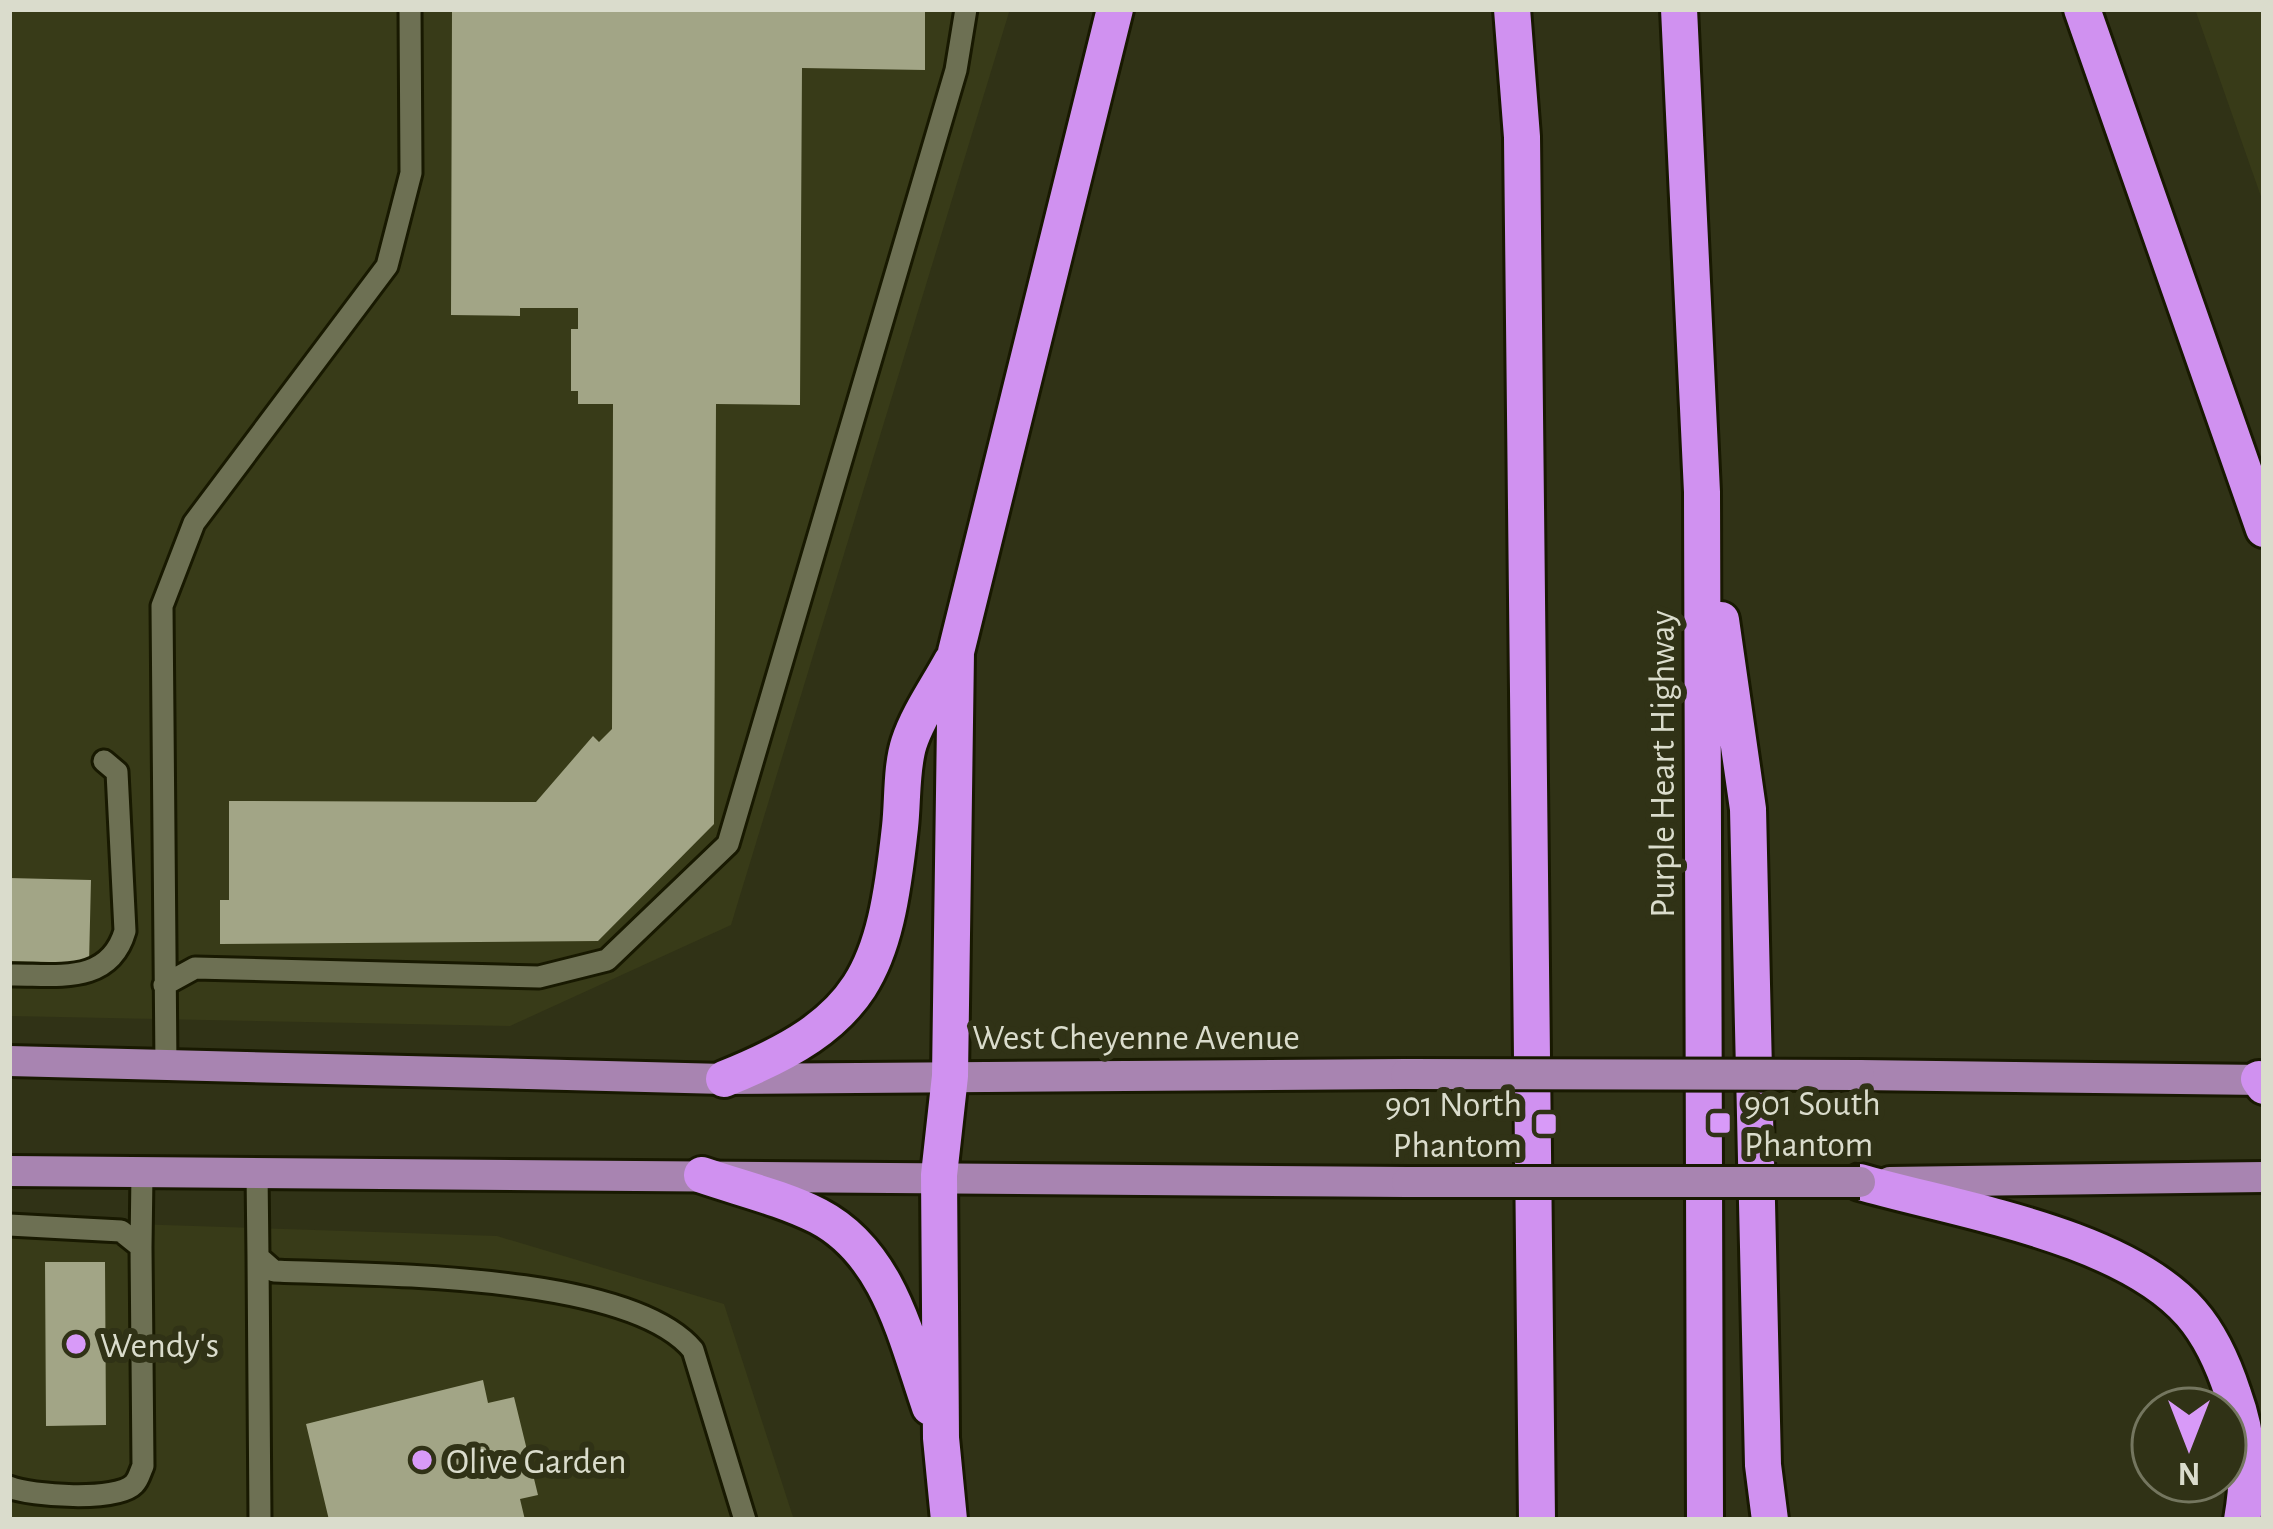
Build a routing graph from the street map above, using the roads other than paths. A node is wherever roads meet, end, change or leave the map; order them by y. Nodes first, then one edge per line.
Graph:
1 (410, 9) edge
2 (966, 9) edge
3 (1114, 9) edge
4 (1512, 9) edge
5 (1679, 9) edge
6 (2082, 9) edge
7 (1702, 492) junction
8 (2264, 530) edge
9 (956, 652) junction
10 (104, 761) dead end
11 (9, 974) edge
12 (164, 985) junction
13 (9, 1061) edge
14 (166, 1067) junction
15 (950, 1076) junction
16 (724, 1079) junction
17 (2262, 1081) edge
18 (9, 1171) edge
19 (257, 1172) junction
20 (142, 1173) junction
21 (702, 1175) junction
22 (940, 1175) junction
23 (2264, 1177) edge
24 (1860, 1183) junction
25 (9, 1225) edge
26 (141, 1247) junction
27 (258, 1257) junction
28 (941, 1438) junction
29 (9, 1487) edge
30 (260, 1520) edge
31 (745, 1520) edge
32 (949, 1520) edge
33 (1537, 1520) edge
34 (1705, 1520) edge
35 (1770, 1520) edge
36 (2242, 1520) edge

1 - 12 lane
2 - 12 lane
3 - 9 highway
4 - 33 highway
5 - 7 highway, Purple Heart Highway
6 - 8 highway
7 - 34 highway, Purple Heart Highway
7 - 35 highway
9 - 15 highway
9 - 16 highway
10 - 11 lane
12 - 14 lane
13 - 14 main road, West Cheyenne Avenue
14 - 16 main road, West Cheyenne Avenue
15 - 16 main road, West Cheyenne Avenue
15 - 17 main road, West Cheyenne Avenue, bridge
15 - 22 highway
18 - 20 main road
19 - 20 main road
19 - 21 main road
19 - 27 lane
20 - 26 lane
21 - 22 main road
21 - 28 highway
22 - 24 main road, bridge
22 - 28 highway
23 - 24 main road
24 - 36 highway
25 - 26 lane
26 - 29 lane
27 - 30 lane
27 - 31 lane
28 - 32 highway

